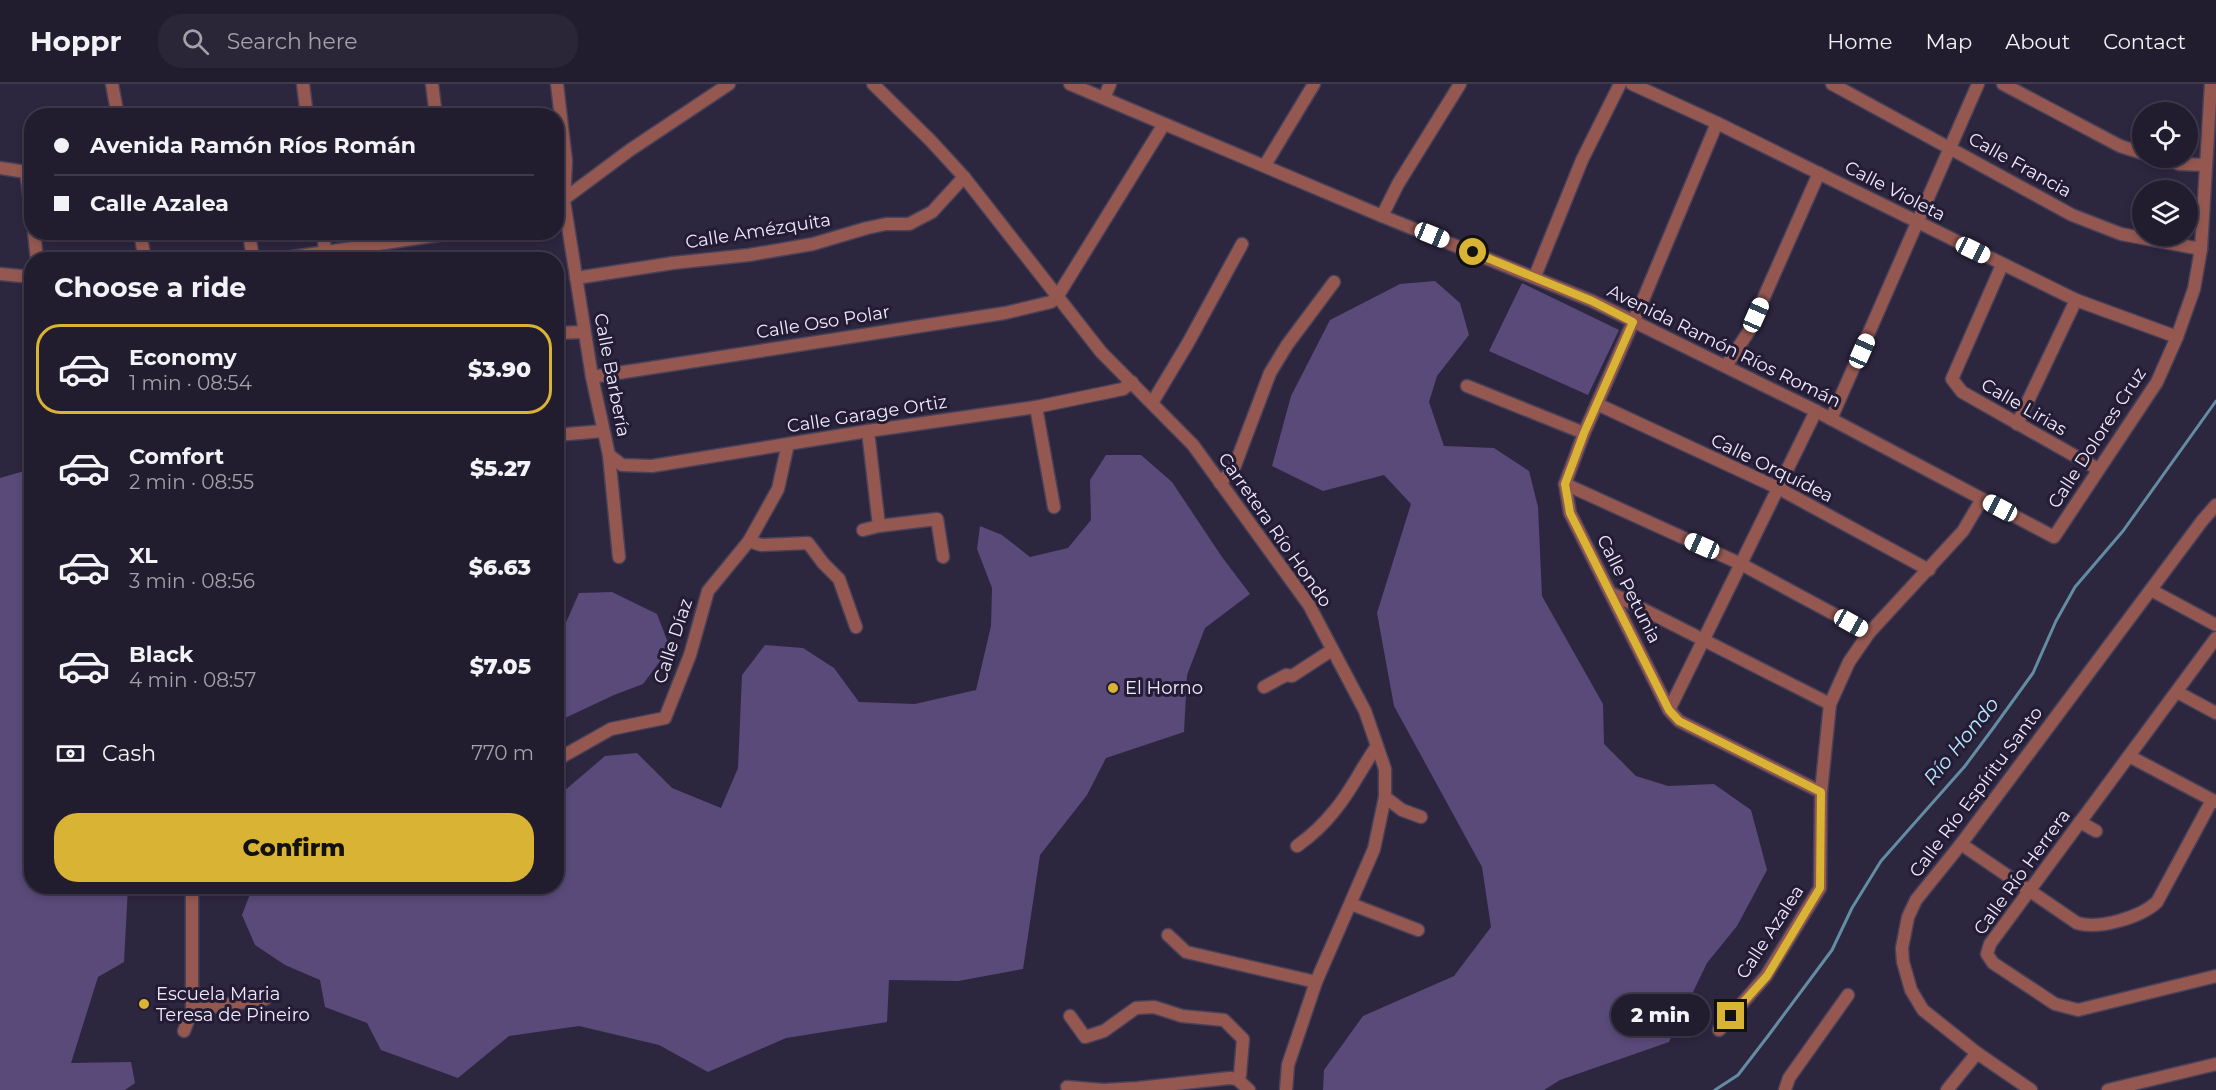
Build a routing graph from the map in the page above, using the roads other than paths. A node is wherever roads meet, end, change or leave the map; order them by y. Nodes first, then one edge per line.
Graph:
1 (112, 84) edge
2 (303, 84) edge
3 (432, 84) edge
4 (557, 84) edge
5 (729, 84) edge
6 (873, 84) edge
7 (1070, 84) edge
8 (1110, 84) edge
9 (1314, 84) edge
10 (1460, 84) edge
11 (1620, 84) edge
12 (1632, 84) edge
13 (1832, 84) edge
14 (1978, 84) edge
15 (2003, 84) edge
16 (2207, 85) edge
17 (1104, 98) junction
18 (116, 108) edge
19 (306, 108) edge
20 (435, 108) edge
21 (560, 108) edge
22 (1717, 123) junction
23 (1164, 124) junction
24 (564, 144) edge
25 (1950, 147) junction
26 (2132, 150) edge
27 (1264, 165) junction
28 (2198, 165) edge
29 (2206, 165) junction
30 (0, 168) edge
31 (24, 172) edge
32 (1820, 173) junction
33 (564, 175) edge
34 (964, 177) junction
35 (564, 199) edge
36 (1382, 216) junction
37 (564, 221) edge
38 (1918, 224) junction
39 (324, 240) edge
40 (402, 240) edge
41 (1242, 244) dead end
42 (2201, 249) junction
43 (325, 251) junction
44 (319, 252) edge
45 (2002, 265) junction
46 (0, 274) edge
47 (24, 276) edge
48 (1535, 276) junction
49 (576, 278) junction
50 (1334, 282) dead end
51 (1057, 297) junction
52 (2076, 300) junction
53 (1633, 322) junction
54 (584, 332) junction
55 (564, 333) edge
56 (2177, 337) junction
57 (1726, 366) junction
58 (592, 377) junction
59 (1132, 382) junction
60 (1467, 386) dead end
61 (1152, 403) junction
62 (1597, 404) junction
63 (1036, 407) junction
64 (1816, 411) junction
65 (1831, 419) junction
66 (2017, 424) junction
67 (603, 431) junction
68 (868, 431) junction
69 (1584, 433) junction
70 (564, 434) edge
71 (788, 444) junction
72 (609, 455) junction
73 (2098, 469) junction
74 (1220, 483) junction
75 (1565, 484) junction
76 (1778, 488) junction
77 (1982, 499) junction
78 (2216, 505) edge
79 (1054, 507) dead end
80 (879, 526) junction
81 (863, 530) dead end
82 (2056, 533) joint
83 (749, 541) junction
84 (619, 557) dead end
85 (943, 557) dead end
86 (1741, 564) junction
87 (1929, 570) junction
88 (2151, 590) junction
89 (1611, 593) junction
90 (2216, 625) edge
91 (856, 627) dead end
92 (1869, 633) junction
93 (2216, 638) edge
94 (1705, 639) junction
95 (1332, 650) junction
96 (1264, 687) dead end
97 (2177, 692) junction
98 (1830, 704) junction
99 (1669, 710) junction
100 (2216, 713) edge
101 (1377, 746) junction
102 (564, 755) edge
103 (2129, 756) junction
104 (1821, 792) junction
105 (1385, 797) junction
106 (2214, 801) edge
107 (1421, 817) dead end
108 (2080, 822) junction
109 (2096, 831) dead end
110 (1961, 844) junction
111 (1297, 846) dead end
112 (2028, 890) junction
113 (192, 894) edge
114 (1351, 904) junction
115 (1418, 930) dead end
116 (1168, 935) dead end
117 (2216, 976) edge
118 (1316, 982) junction
119 (1848, 995) dead end
120 (265, 999) dead end
121 (192, 1010) junction
122 (1070, 1016) dead end
123 (1719, 1030) dead end
124 (184, 1031) dead end
125 (1977, 1053) junction
126 (2216, 1064) edge
127 (1237, 1079) junction
128 (1067, 1088) dead end
129 (1104, 1090) edge
130 (1249, 1090) edge
131 (1286, 1090) edge
132 (1785, 1090) edge
133 (1947, 1090) edge
134 (2031, 1090) edge
135 (2108, 1090) edge

1 - 18 street
2 - 19 street
3 - 20 street
4 - 21 street, Calle Barbería
5 - 35 street
6 - 34 street, Carretera Río Hondo
7 - 17 street, Avenida Ramón Ríos Román
8 - 17 street
9 - 27 street
10 - 36 street
11 - 48 street
12 - 22 street, Calle Violeta
13 - 25 street, Calle Francia
14 - 25 street
15 - 26 street
16 - 29 street, Calle Dolores Cruz
17 - 23 street, Avenida Ramón Ríos Román
22 - 32 street, Calle Violeta
22 - 53 street
23 - 27 street, Avenida Ramón Ríos Román
23 - 51 street
24 - 33 street, Calle Barbería
25 - 38 street
25 - 42 street, Calle Francia
27 - 36 street, Avenida Ramón Ríos Román
28 - 29 street
29 - 42 street, Calle Dolores Cruz
30 - 31 street
32 - 38 street, Calle Violeta
32 - 57 street
34 - 49 street, Calle Amézquita
34 - 51 street, Carretera Río Hondo
36 - 48 street, Avenida Ramón Ríos Román
37 - 49 street, Calle Barbería
38 - 45 street, Calle Violeta
38 - 65 street
39 - 43 street
40 - 43 street
41 - 61 street
42 - 56 street, Calle Dolores Cruz
43 - 44 street
45 - 52 street, Calle Violeta
45 - 66 street, Calle Lirias
46 - 47 street
48 - 53 street, Avenida Ramón Ríos Román
49 - 54 street, Calle Barbería
50 - 74 street
51 - 58 street, Calle Oso Polar
51 - 59 street, Carretera Río Hondo
52 - 56 street, Calle Violeta
52 - 66 street
53 - 57 street, Avenida Ramón Ríos Román
53 - 62 street
54 - 55 street
54 - 58 street, Calle Barbería
56 - 73 street, Calle Dolores Cruz
57 - 64 street, Avenida Ramón Ríos Román
58 - 67 street, Calle Barbería
59 - 61 street, Carretera Río Hondo
59 - 63 street, Calle Garage Ortiz
60 - 69 street
61 - 74 street, Carretera Río Hondo
62 - 69 street
62 - 76 street, Calle Orquídea
63 - 68 street, Calle Garage Ortiz
63 - 79 street
64 - 65 street, Avenida Ramón Ríos Román
64 - 76 street
65 - 77 street, Avenida Ramón Ríos Román
66 - 73 street, Calle Lirias
67 - 70 street
67 - 72 street, Calle Barbería
68 - 71 street, Calle Garage Ortiz
68 - 80 street
69 - 75 street
71 - 72 street, Calle Garage Ortiz
71 - 83 street, Calle Díaz
72 - 84 street, Calle Barbería
73 - 82 street, Calle Dolores Cruz
74 - 95 street, Carretera Río Hondo
75 - 86 street
75 - 89 street, Calle Petunia
76 - 86 street
76 - 87 street, Calle Orquídea
77 - 82 street, Avenida Ramón Ríos Román
77 - 87 street, Calle Azalea
78 - 88 street, Calle Río Espíritu Santo
80 - 81 street
80 - 85 street
83 - 91 street
83 - 102 street, Calle Díaz
86 - 92 street
86 - 94 street
87 - 92 street, Calle Azalea
88 - 90 street
88 - 110 street, Calle Río Espíritu Santo
89 - 94 street
89 - 99 street, Calle Petunia
92 - 98 street, Calle Azalea
93 - 97 street, Calle Río Herrera
94 - 98 street
94 - 99 street
95 - 96 street
95 - 101 street, Carretera Río Hondo
97 - 100 street
97 - 103 street, Calle Río Herrera
98 - 104 street, Calle Azalea
99 - 104 street, Calle Petunia
101 - 105 street, Carretera Río Hondo
101 - 111 street
103 - 106 street
103 - 108 street, Calle Río Herrera
104 - 123 street, Calle Azalea
105 - 107 street
105 - 114 street, Carretera Río Hondo
106 - 112 street
108 - 109 street
108 - 112 street, Calle Río Herrera
110 - 112 street
110 - 125 street, Calle Río Espíritu Santo
112 - 117 street, Calle Río Herrera
113 - 121 street
114 - 115 street
114 - 118 street, Carretera Río Hondo
116 - 118 street
118 - 131 street, Carretera Río Hondo
119 - 132 street
120 - 121 street
121 - 124 street
122 - 127 street
125 - 133 street
125 - 134 street, Calle Río Espíritu Santo
126 - 135 street
127 - 129 street
127 - 130 street
128 - 129 street

